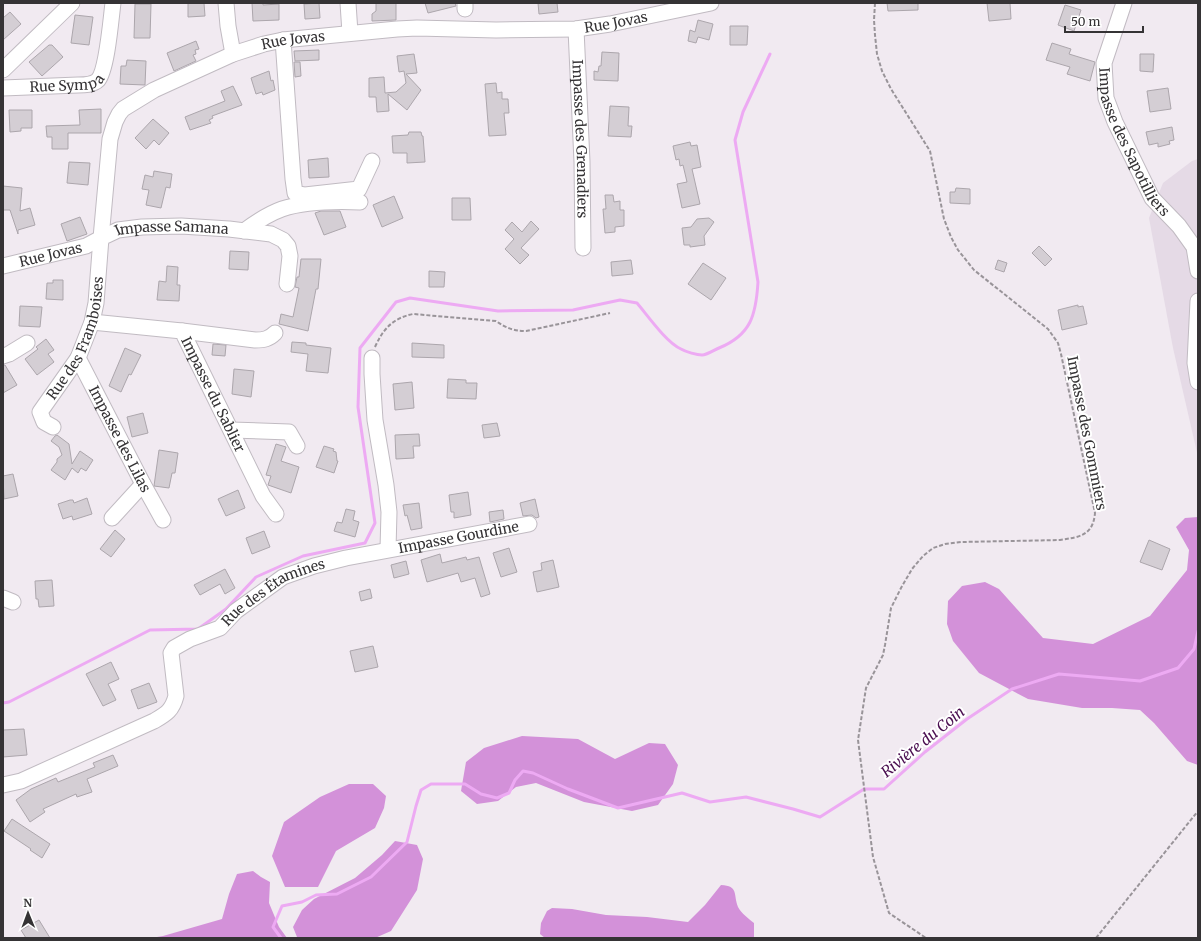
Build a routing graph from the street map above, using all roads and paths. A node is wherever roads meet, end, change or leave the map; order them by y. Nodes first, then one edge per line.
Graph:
1 (72, 3) edge
2 (113, 3) edge
3 (226, 3) edge
4 (348, 3) edge
5 (711, 3) edge
6 (875, 3) edge
7 (1124, 3) edge
8 (576, 29) junction
9 (350, 34) junction
10 (283, 40) junction
11 (233, 54) junction
12 (3, 70) edge
13 (3, 88) edge
14 (372, 161) dead end
15 (360, 202) dead end
16 (244, 231) junction
17 (102, 238) junction
18 (583, 248) dead end
19 (3, 266) edge
20 (1198, 271) edge
21 (287, 284) dead end
22 (1198, 301) edge
23 (610, 313) dead end
24 (92, 322) junction
25 (182, 331) junction
26 (275, 333) dead end
27 (27, 343) dead end
28 (3, 356) edge
29 (78, 358) junction
30 (372, 358) joint
31 (1198, 382) edge
32 (53, 427) dead end
33 (231, 430) junction
34 (297, 446) dead end
35 (143, 484) junction
36 (276, 514) dead end
37 (112, 518) dead end
38 (163, 520) dead end
39 (529, 524) dead end
40 (388, 549) junction
41 (3, 785) edge
42 (1198, 811) edge
43 (926, 938) edge
44 (1096, 938) edge

1 - 12 street
2 - 13 street, Rue Sympa
3 - 11 street
4 - 9 street
5 - 8 street, Rue Jovas
6 - 43 path, Impasse des Gommiers
7 - 20 street, Impasse des Sapotilliers
8 - 9 street, Rue Jovas
8 - 18 street, Impasse des Grenadiers
9 - 10 street, Rue Jovas
10 - 11 street, Rue Jovas
10 - 14 street
11 - 17 street, Rue Jovas
15 - 16 street, Impasse Samana
16 - 17 street, Impasse Samana
16 - 21 street, Impasse Samana
17 - 19 street, Rue Jovas
17 - 24 street, Rue des Framboises
22 - 31 street
23 - 30 path
24 - 25 street, Impasse du Sablier
24 - 29 street, Rue des Framboises
25 - 26 street
25 - 33 street, Impasse du Sablier
27 - 28 street
29 - 32 street, Rue des Framboises
29 - 35 street, Impasse des Lilas
30 - 40 street
33 - 34 street
33 - 36 street, Impasse du Sablier
35 - 37 street
35 - 38 street, Impasse des Lilas
39 - 40 street, Impasse Gourdine
40 - 41 street, Rue des Étamines
42 - 44 path

